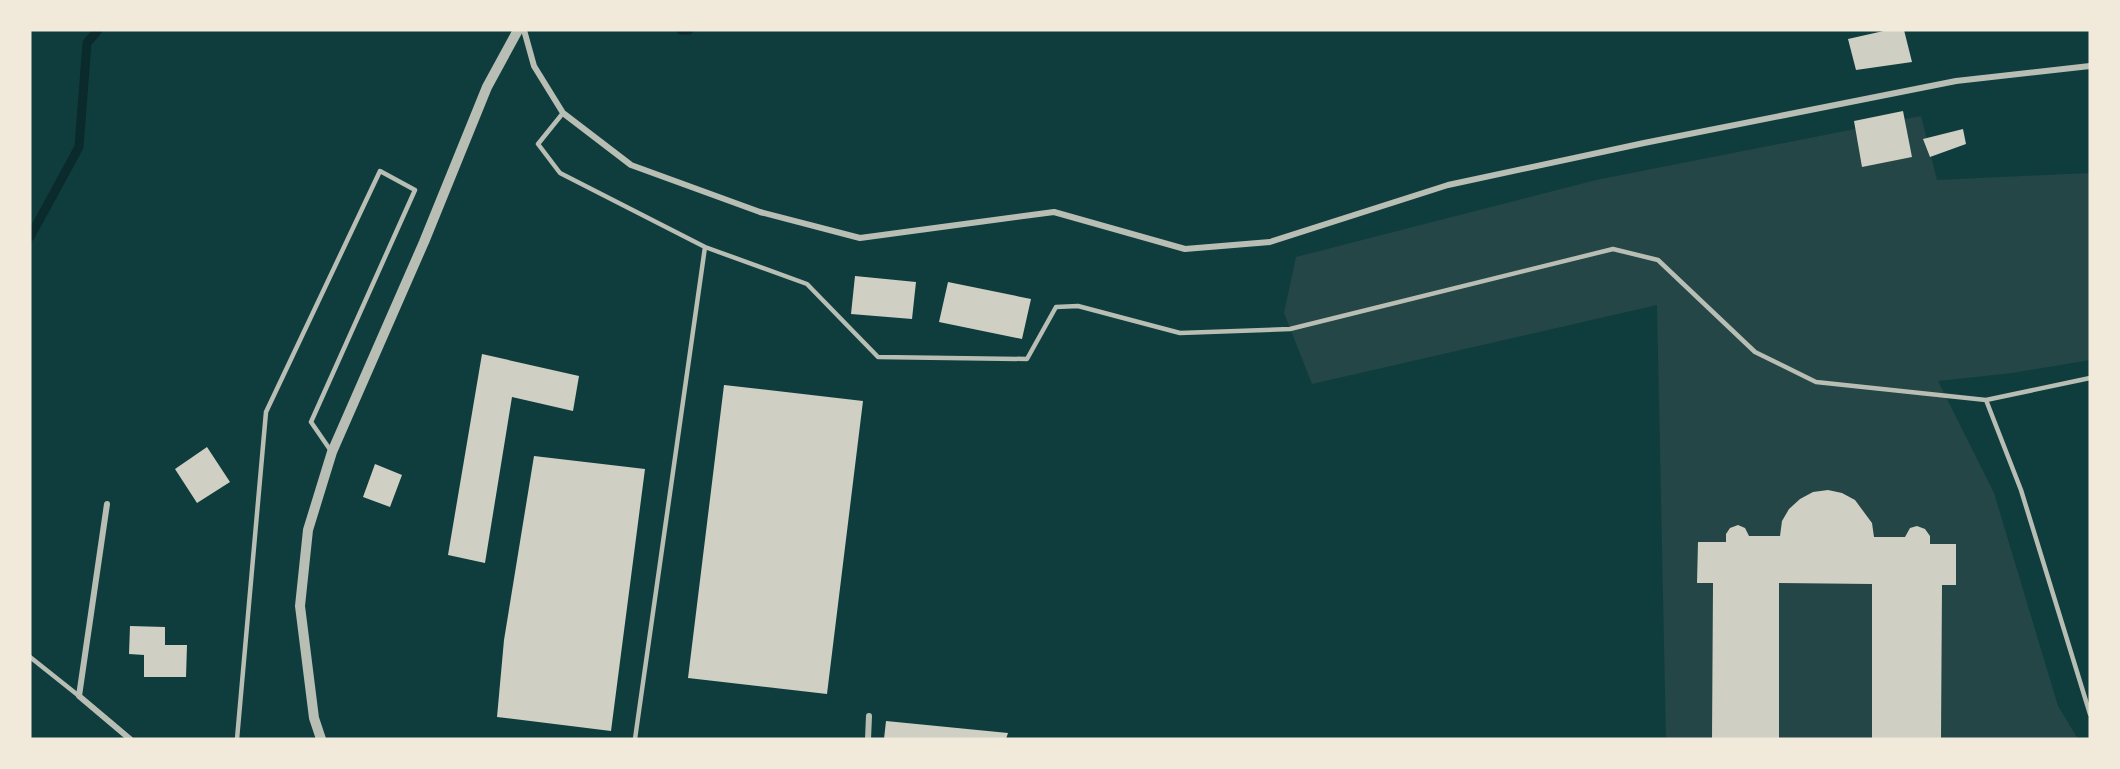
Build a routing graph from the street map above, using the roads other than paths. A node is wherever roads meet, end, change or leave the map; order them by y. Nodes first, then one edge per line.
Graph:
1 (518, 30) edge
2 (524, 30) edge
3 (2090, 66) edge
4 (563, 113) junction
5 (705, 247) junction
6 (2090, 378) edge
7 (1986, 400) junction
8 (332, 452) junction
9 (107, 504) dead end
10 (30, 657) edge
11 (80, 696) junction
12 (2090, 714) edge
13 (869, 716) dead end
14 (130, 739) edge
15 (237, 739) edge
16 (321, 739) edge
17 (635, 739) edge
18 (868, 739) edge

1 - 8 street
2 - 4 street
3 - 4 street
4 - 5 lane
5 - 7 lane
5 - 17 lane
6 - 7 lane
7 - 12 lane
8 - 15 lane
8 - 16 street
9 - 11 street
10 - 11 lane
11 - 14 street
13 - 18 street

